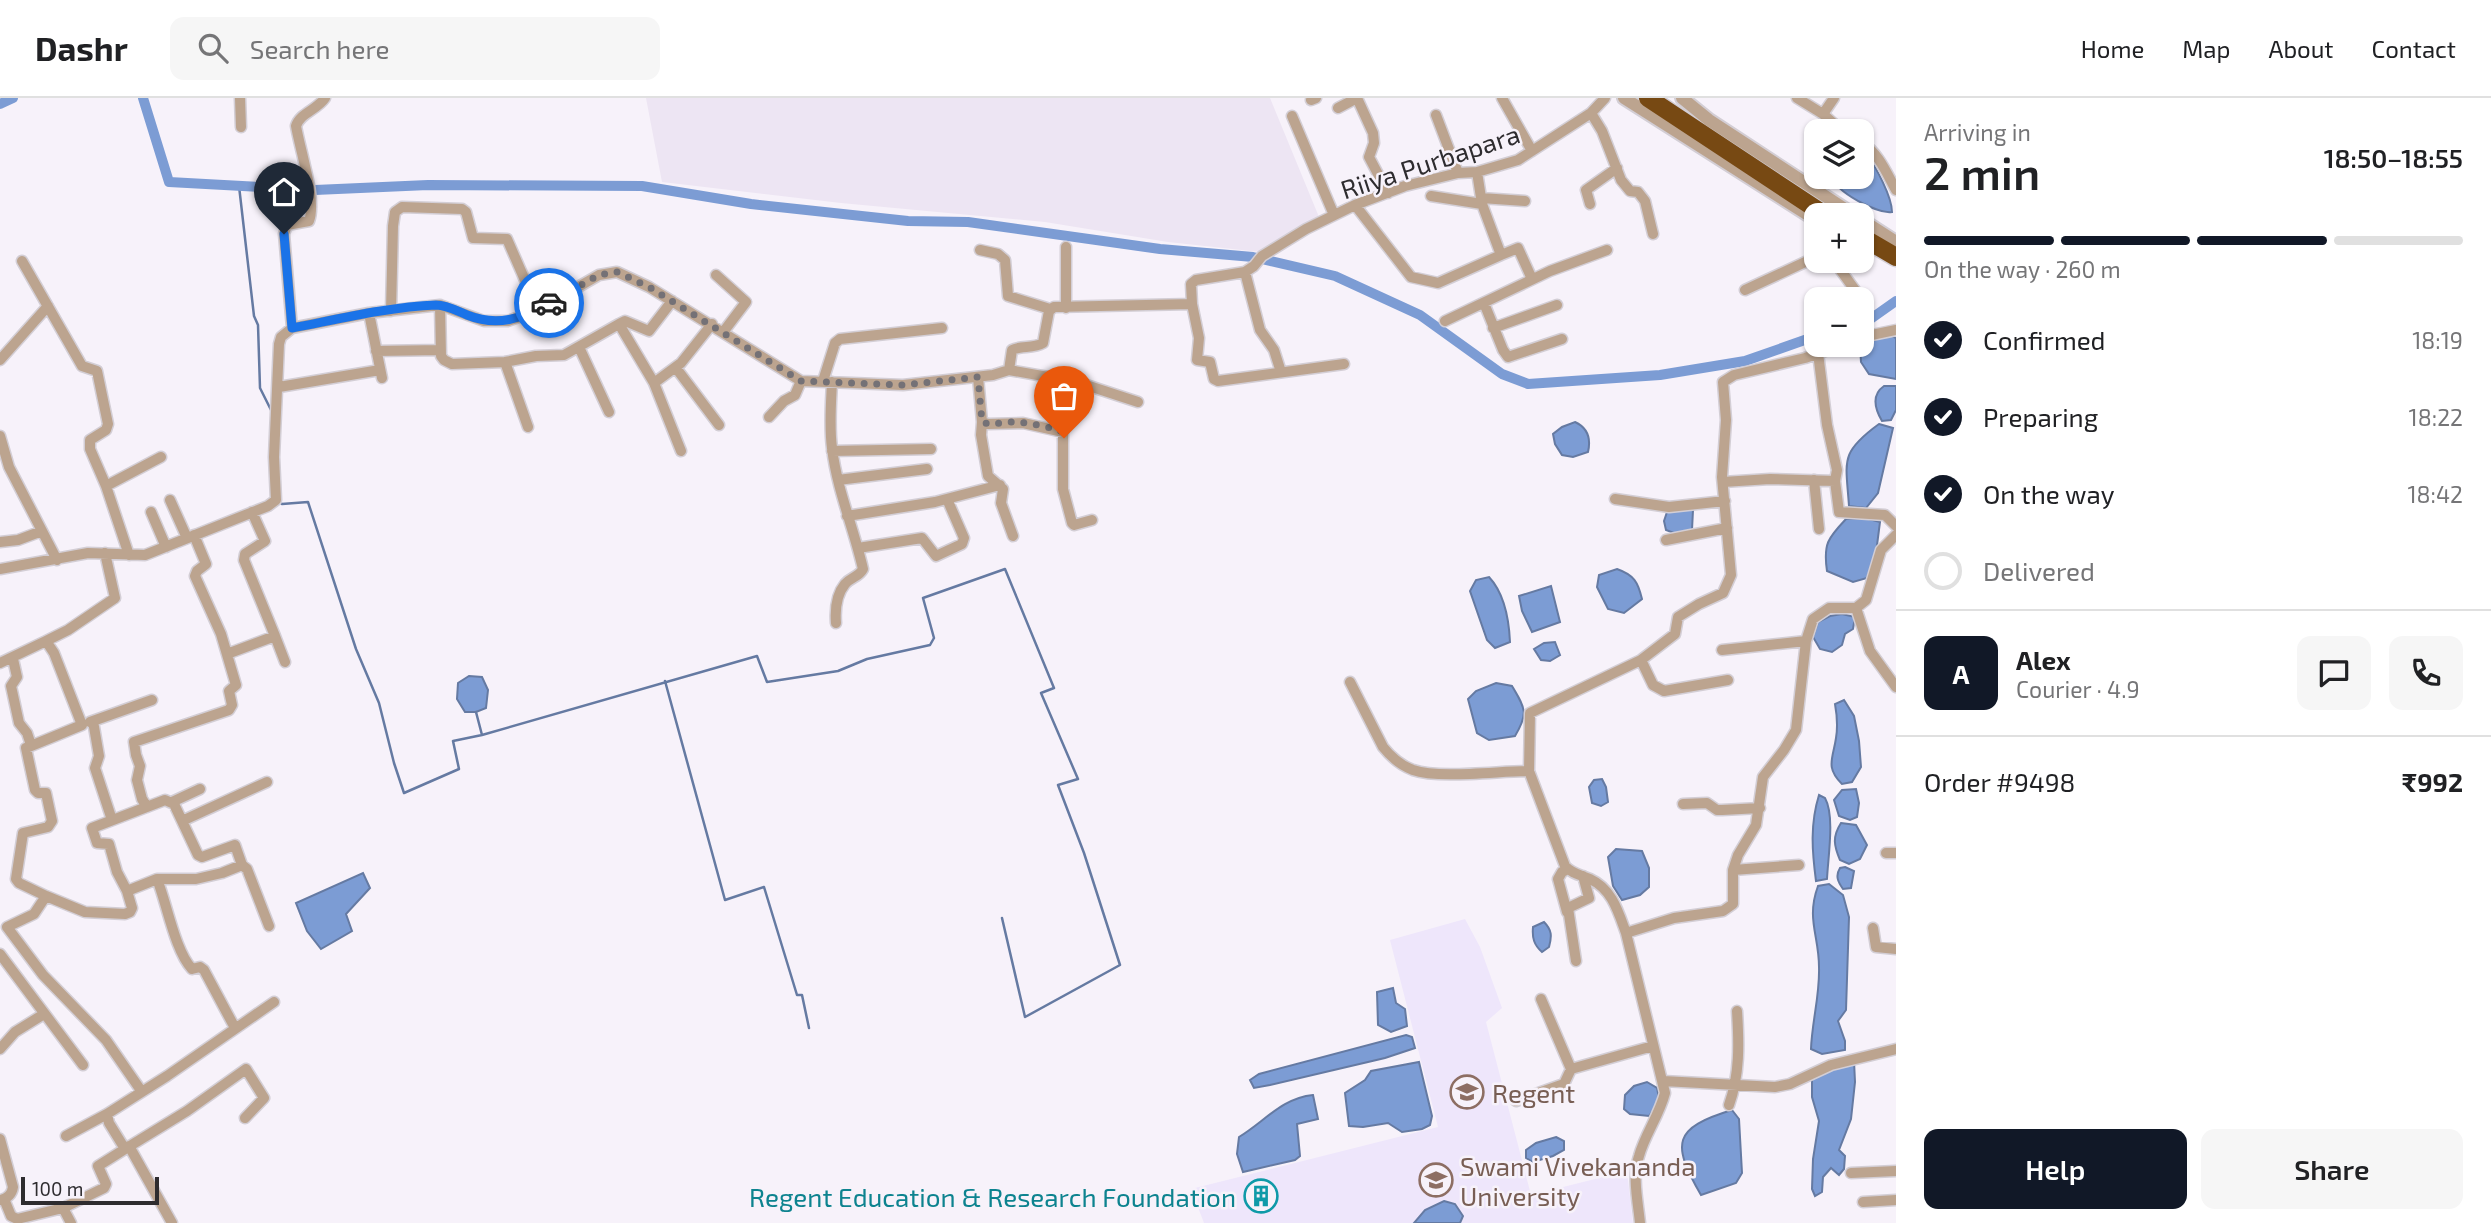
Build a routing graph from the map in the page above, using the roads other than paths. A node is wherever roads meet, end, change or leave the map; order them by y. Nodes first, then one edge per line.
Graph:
1 (240, 98) edge
2 (325, 98) edge
3 (1502, 98) edge
4 (1605, 98) edge
5 (1623, 98) edge
6 (1648, 98) edge
7 (1665, 98) edge
8 (1682, 98) edge
9 (1797, 98) edge
10 (1834, 98) edge
11 (1338, 108) dead end
12 (1591, 113) junction
13 (1823, 114) junction
14 (1436, 115) dead end
15 (1292, 116) dead end
16 (1829, 119) edge
17 (241, 127) dead end
18 (1532, 151) junction
19 (1874, 154) edge
20 (1617, 168) junction
21 (1477, 172) junction
22 (1458, 173) junction
23 (1892, 174) edge
24 (1896, 190) edge
25 (1388, 193) junction
26 (1431, 197) dead end
27 (1482, 201) junction
28 (1525, 201) dead end
29 (1807, 203) edge
30 (1816, 203) edge
31 (1835, 203) edge
32 (1590, 204) dead end
33 (1355, 205) junction
34 (1804, 212) edge
35 (1334, 215) junction
36 (1874, 228) edge
37 (1653, 234) dead end
38 (1874, 238) edge
39 (1896, 242) edge
40 (1874, 244) edge
41 (1066, 247) dead end
42 (980, 250) dead end
43 (1607, 250) dead end
44 (1896, 251) edge
45 (1874, 253) edge
46 (1500, 255) junction
47 (1896, 257) edge
48 (22, 261) dead end
49 (1804, 263) edge
50 (1896, 265) edge
51 (1249, 269) junction
52 (716, 275) dead end
53 (1532, 279) junction
54 (1745, 290) dead end
55 (672, 301) junction
56 (1484, 303) junction
57 (1192, 304) junction
58 (440, 305) junction
59 (1557, 305) dead end
60 (48, 306) junction
61 (1066, 308) junction
62 (1050, 309) junction
63 (538, 310) junction
64 (391, 311) junction
65 (369, 313) junction
66 (1445, 321) dead end
67 (619, 324) junction
68 (712, 324) junction
69 (292, 328) junction
70 (942, 328) dead end
71 (1493, 328) junction
72 (1896, 330) edge
73 (724, 331) junction
74 (1874, 335) edge
75 (1562, 339) dead end
76 (579, 347) junction
77 (441, 350) junction
78 (376, 351) junction
79 (1804, 357) edge
80 (1818, 357) edge
81 (0, 360) edge
82 (505, 362) junction
83 (1344, 364) dead end
84 (676, 368) junction
85 (1009, 370) junction
86 (1281, 372) junction
87 (978, 377) junction
88 (801, 381) junction
89 (828, 382) junction
90 (654, 383) junction
91 (279, 387) junction
92 (1138, 402) dead end
93 (609, 412) dead end
94 (769, 417) dead end
95 (982, 422) junction
96 (719, 425) dead end
97 (528, 427) dead end
98 (0, 436) edge
99 (931, 449) dead end
100 (681, 451) dead end
101 (832, 451) junction
102 (161, 457) dead end
103 (927, 469) dead end
104 (838, 480) junction
105 (1814, 480) junction
106 (1835, 481) junction
107 (1723, 482) junction
108 (1000, 485) junction
109 (106, 486) junction
110 (947, 499) junction
111 (1615, 499) dead end
112 (170, 500) dead end
113 (1724, 501) junction
114 (151, 512) dead end
115 (252, 512) junction
116 (848, 516) junction
117 (1092, 520) dead end
118 (1896, 526) edge
119 (1727, 528) junction
120 (1819, 529) dead end
121 (42, 531) junction
122 (1896, 535) edge
123 (1013, 536) dead end
124 (190, 537) junction
125 (1666, 540) dead end
126 (0, 542) edge
127 (166, 547) junction
128 (858, 548) junction
129 (105, 553) junction
130 (130, 555) junction
131 (57, 559) junction
132 (0, 569) edge
133 (1856, 608) junction
134 (836, 623) dead end
135 (275, 636) junction
136 (46, 641) junction
137 (1806, 641) junction
138 (1722, 649) dead end
139 (227, 654) junction
140 (13, 659) junction
141 (1641, 660) junction
142 (285, 662) dead end
143 (0, 663) edge
144 (1728, 680) dead end
145 (1350, 682) dead end
146 (1896, 687) edge
147 (152, 700) dead end
148 (93, 721) junction
149 (82, 725) junction
150 (31, 745) junction
151 (1529, 771) junction
152 (267, 782) dead end
153 (200, 789) dead end
154 (172, 802) junction
155 (1683, 804) dead end
156 (147, 807) junction
157 (1760, 808) junction
158 (112, 820) junction
159 (182, 821) junction
160 (1799, 864) dead end
161 (242, 865) junction
162 (1568, 869) junction
163 (1733, 870) junction
164 (1583, 876) junction
165 (157, 879) junction
166 (127, 891) junction
167 (46, 896) junction
168 (1567, 913) junction
169 (269, 926) dead end
170 (1872, 928) dead end
171 (4, 929) edge
172 (1626, 933) junction
173 (1896, 949) edge
174 (0, 954) edge
175 (1576, 961) dead end
176 (1541, 999) dead end
177 (274, 1002) dead end
178 (1737, 1011) dead end
179 (44, 1014) junction
180 (235, 1028) junction
181 (1653, 1046) junction
182 (0, 1049) edge
183 (1896, 1049) edge
184 (83, 1065) dead end
185 (1571, 1069) junction
186 (1663, 1081) junction
187 (1737, 1084) junction
188 (142, 1093) junction
189 (1516, 1101) dead end
190 (1729, 1105) dead end
191 (107, 1114) junction
192 (245, 1118) dead end
193 (66, 1136) dead end
194 (0, 1139) edge
195 (127, 1147) junction
196 (1896, 1171) edge
197 (1851, 1173) dead end
198 (2, 1199) edge
199 (1896, 1200) edge
200 (1863, 1202) dead end
201 (63, 1208) junction
202 (71, 1223) edge
203 (172, 1223) edge
204 (1640, 1223) edge

1 - 17 street
2 - 69 street
3 - 18 street
4 - 12 street, Riiya Purbapara
5 - 34 street
6 - 29 highway
7 - 30 highway
8 - 31 street
9 - 13 street
10 - 13 street
11 - 25 street
12 - 18 street, Riiya Purbapara
12 - 20 street
13 - 16 street
14 - 22 street
15 - 35 street
18 - 21 street, Riiya Purbapara
19 - 23 street
20 - 32 street
20 - 37 street
21 - 22 street, Riiya Purbapara
21 - 27 street
22 - 25 street, Riiya Purbapara
23 - 24 street
25 - 33 street, Riiya Purbapara
26 - 27 street
27 - 28 street
27 - 46 street
33 - 35 street, Riiya Purbapara
33 - 46 street
35 - 51 street, Riiya Purbapara
36 - 39 street
38 - 44 highway
40 - 47 highway
41 - 61 street
42 - 62 street
43 - 53 street
45 - 50 street
46 - 53 street
48 - 60 street
49 - 54 street
51 - 57 street
51 - 86 street
52 - 73 street
53 - 56 street
55 - 63 street
55 - 67 street
55 - 68 street
56 - 66 street
56 - 71 street
57 - 61 street
57 - 86 street
58 - 63 street
58 - 64 street
58 - 77 street
59 - 71 street
60 - 81 street
60 - 109 street
61 - 62 street
62 - 85 street
63 - 64 street
64 - 65 street
65 - 69 street
65 - 78 street
67 - 76 street
67 - 90 street
68 - 73 street
68 - 84 street
69 - 91 street
70 - 89 street
71 - 75 street
72 - 74 street
73 - 88 street
76 - 82 street
76 - 93 street
77 - 78 street
77 - 82 street
78 - 91 street
79 - 107 street
80 - 106 street
82 - 97 street
83 - 86 street
84 - 90 street
84 - 96 street
85 - 87 street
85 - 92 street
87 - 89 street
87 - 95 street
88 - 89 street
88 - 94 street
89 - 101 street
90 - 100 street
91 - 115 street
95 - 108 street
95 - 117 street
98 - 121 street
99 - 101 street
101 - 104 street
102 - 109 street
103 - 104 street
104 - 116 street
105 - 106 street
105 - 107 street
105 - 120 street
106 - 118 street
107 - 113 street
108 - 110 street
108 - 123 street
109 - 130 street
110 - 116 street
110 - 128 street
111 - 113 street
112 - 124 street
113 - 119 street
114 - 127 street
115 - 124 street
115 - 135 street
116 - 128 street
119 - 125 street
119 - 141 street
121 - 126 street
121 - 131 street
122 - 133 street
124 - 127 street
124 - 139 street
127 - 130 street
128 - 134 street
129 - 130 street
129 - 131 street
129 - 136 street
131 - 132 street
133 - 137 street
133 - 146 street
135 - 139 street
135 - 142 street
136 - 140 street
136 - 149 street
137 - 138 street
137 - 157 street
139 - 156 street
140 - 143 street
140 - 150 street
141 - 144 street
141 - 151 street
145 - 151 street
147 - 148 street
148 - 149 street
148 - 158 street
149 - 150 street
150 - 167 street
151 - 162 street
152 - 159 street
153 - 154 street
154 - 156 street
154 - 159 street
155 - 157 street
156 - 158 street
157 - 163 street
158 - 166 street
159 - 161 street
160 - 163 street
161 - 165 street
161 - 169 street
162 - 164 street
162 - 168 street
163 - 172 street
164 - 168 street
164 - 172 street
165 - 166 street
165 - 180 street
166 - 167 street
167 - 171 street
168 - 175 street
170 - 173 street
171 - 188 street
172 - 181 street
174 - 179 street
176 - 185 street
177 - 180 street
178 - 187 street
179 - 182 street
179 - 184 street
180 - 188 street
181 - 185 street
181 - 186 street
183 - 187 street
185 - 189 street
186 - 187 street
186 - 204 street
187 - 190 street
188 - 191 street
191 - 193 street
191 - 195 street
192 - 195 street
194 - 198 street
195 - 201 street
195 - 203 street
196 - 197 street
198 - 201 street
199 - 200 street
201 - 202 street

